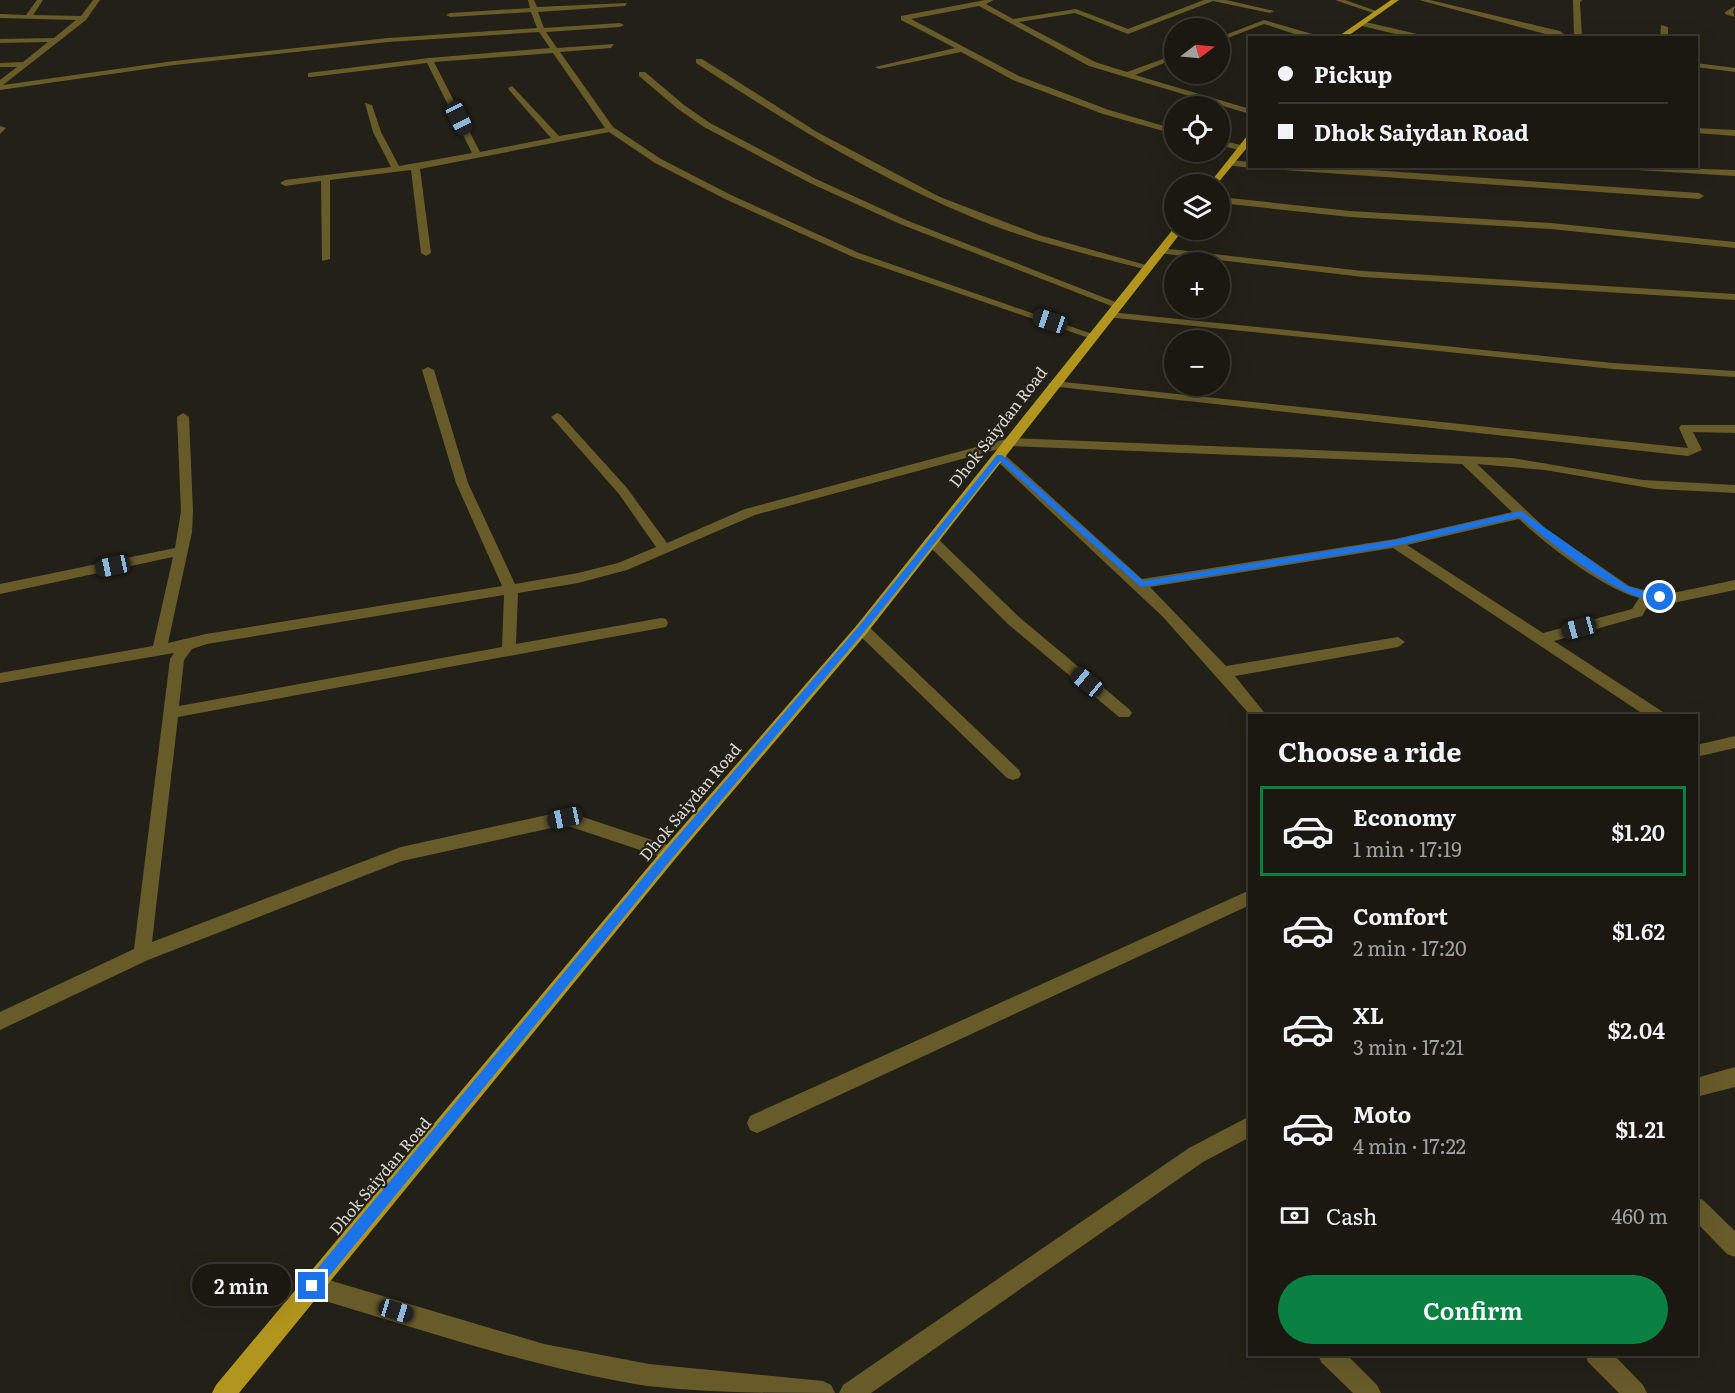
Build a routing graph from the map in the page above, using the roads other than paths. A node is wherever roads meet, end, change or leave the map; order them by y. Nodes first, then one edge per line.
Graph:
1 (40, 0) edge
2 (97, 0) edge
3 (991, 0) edge
4 (1210, 0) edge
5 (1216, 0) edge
6 (1338, 0) edge
7 (1396, 0) edge
8 (1422, 0) edge
9 (1579, 0) edge
10 (976, 2) edge
11 (625, 4) dead end
12 (532, 5) edge
13 (1735, 8) edge
14 (1270, 11) dead end
15 (1378, 13) junction
16 (450, 15) dead end
17 (1735, 15) edge
18 (0, 16) edge
19 (29, 16) junction
20 (83, 18) junction
21 (1012, 21) junction
22 (1361, 23) junction
23 (620, 25) dead end
24 (1665, 27) dead end
25 (541, 30) junction
26 (1230, 35) edge
27 (1310, 36) edge
28 (1342, 36) edge
29 (1416, 36) edge
30 (1562, 36) edge
31 (1578, 36) edge
32 (1664, 36) edge
33 (0, 40) edge
34 (54, 40) junction
35 (611, 46) dead end
36 (554, 49) junction
37 (963, 49) junction
38 (429, 60) junction
39 (699, 61) dead end
40 (1164, 61) edge
41 (22, 64) junction
42 (0, 65) edge
43 (1698, 65) edge
44 (879, 68) dead end
45 (1735, 70) edge
46 (642, 74) dead end
47 (311, 75) dead end
48 (1127, 75) junction
49 (0, 84) edge
50 (0, 88) edge
51 (512, 88) dead end
52 (368, 105) dead end
53 (1248, 111) edge
54 (1164, 128) edge
55 (610, 129) junction
56 (1698, 130) edge
57 (1735, 134) edge
58 (557, 140) junction
59 (1248, 140) edge
60 (1230, 145) edge
61 (1242, 148) junction
62 (478, 156) junction
63 (1230, 163) junction
64 (1248, 165) edge
65 (415, 167) junction
66 (1299, 168) edge
67 (1654, 168) edge
68 (396, 169) junction
69 (1735, 173) edge
70 (1221, 174) edge
71 (326, 178) junction
72 (285, 183) dead end
73 (1700, 196) dead end
74 (1230, 201) edge
75 (1170, 240) edge
76 (1735, 245) edge
77 (1161, 251) junction
78 (426, 253) dead end
79 (325, 259) dead end
80 (1148, 267) junction
81 (1735, 297) edge
82 (1114, 310) junction
83 (1093, 336) junction
84 (428, 370) dead end
85 (1735, 375) edge
86 (1054, 384) junction
87 (183, 417) dead end
88 (557, 417) dead end
89 (1735, 429) edge
90 (1010, 442) junction
91 (1000, 457) junction
92 (1466, 460) junction
93 (1735, 489) edge
94 (1521, 514) junction
95 (931, 540) junction
96 (1395, 543) junction
97 (665, 550) junction
98 (181, 551) junction
99 (1141, 584) junction
100 (1735, 585) edge
101 (0, 589) edge
102 (511, 590) junction
103 (1647, 596) junction
104 (661, 623) dead end
105 (862, 629) junction
106 (1541, 639) junction
107 (1398, 642) dead end
108 (187, 645) junction
109 (159, 650) junction
110 (509, 651) junction
111 (1225, 672) junction
112 (0, 678) edge
113 (1124, 712) dead end
114 (170, 713) junction
115 (1258, 714) edge
116 (1655, 714) edge
117 (1735, 742) edge
118 (1700, 747) edge
119 (1013, 774) dead end
120 (670, 853) junction
121 (1248, 898) edge
122 (142, 954) junction
123 (0, 1021) edge
124 (1735, 1077) edge
125 (1698, 1087) edge
126 (757, 1123) dead end
127 (1248, 1127) edge
128 (1698, 1209) edge
129 (1735, 1246) edge
130 (312, 1286) junction
131 (1331, 1356) edge
132 (1598, 1356) edge
133 (224, 1393) edge
134 (823, 1393) edge
135 (851, 1393) edge
136 (1369, 1393) edge
137 (1635, 1393) edge

1 - 19 street
2 - 20 street
3 - 10 street
4 - 21 street
5 - 14 street
6 - 15 street
7 - 15 main road
8 - 30 street
9 - 31 street
10 - 21 street
10 - 37 street
11 - 12 street
12 - 16 street
12 - 25 street
13 - 17 street
15 - 22 main road
18 - 19 street
19 - 20 street
20 - 34 street
21 - 48 street
22 - 28 main road
22 - 29 street
23 - 25 street
24 - 32 street
25 - 36 street
25 - 50 street
26 - 27 street
33 - 34 street
34 - 41 street
35 - 36 street
36 - 38 street
36 - 55 street
37 - 44 street
37 - 54 street
38 - 47 street
38 - 62 street
39 - 80 street
40 - 48 street
41 - 42 street
41 - 49 street
43 - 45 street
46 - 82 street
48 - 53 street
51 - 58 street
52 - 68 street
55 - 58 street
55 - 83 street
56 - 57 street
58 - 62 street
59 - 61 main road
60 - 61 street
61 - 63 main road
62 - 65 street
63 - 64 street
63 - 70 main road
65 - 68 street
65 - 78 street
66 - 73 street
67 - 69 street
68 - 71 street
71 - 72 street
71 - 79 street
74 - 76 street
75 - 77 main road, Dhok Saiydan Road
77 - 80 main road, Dhok Saiydan Road
77 - 81 street
80 - 82 main road, Dhok Saiydan Road
82 - 83 main road, Dhok Saiydan Road
82 - 85 street
83 - 86 main road, Dhok Saiydan Road
84 - 102 street
86 - 89 street
86 - 90 main road, Dhok Saiydan Road
87 - 98 street
88 - 97 street
90 - 91 main road, Dhok Saiydan Road
90 - 92 street
90 - 97 street
91 - 95 main road, Dhok Saiydan Road
91 - 99 street
92 - 93 street
92 - 94 street
94 - 96 street
94 - 103 street
95 - 105 main road, Dhok Saiydan Road
95 - 113 street
96 - 99 street
96 - 106 street
97 - 102 street
98 - 101 street
98 - 109 street
99 - 111 street
100 - 103 street
102 - 108 street
102 - 110 street
103 - 106 street
104 - 110 street
105 - 119 street
105 - 120 main road, Dhok Saiydan Road
106 - 116 street
107 - 111 street
108 - 109 street
108 - 114 street
109 - 112 street
110 - 114 street
111 - 115 street
114 - 122 street
117 - 118 street
120 - 122 street
120 - 130 main road, Dhok Saiydan Road
121 - 126 street
122 - 123 street
124 - 125 street
127 - 135 street
128 - 129 street
130 - 133 main road, Dhok Saiydan Road
130 - 134 street
131 - 136 street
132 - 137 street

